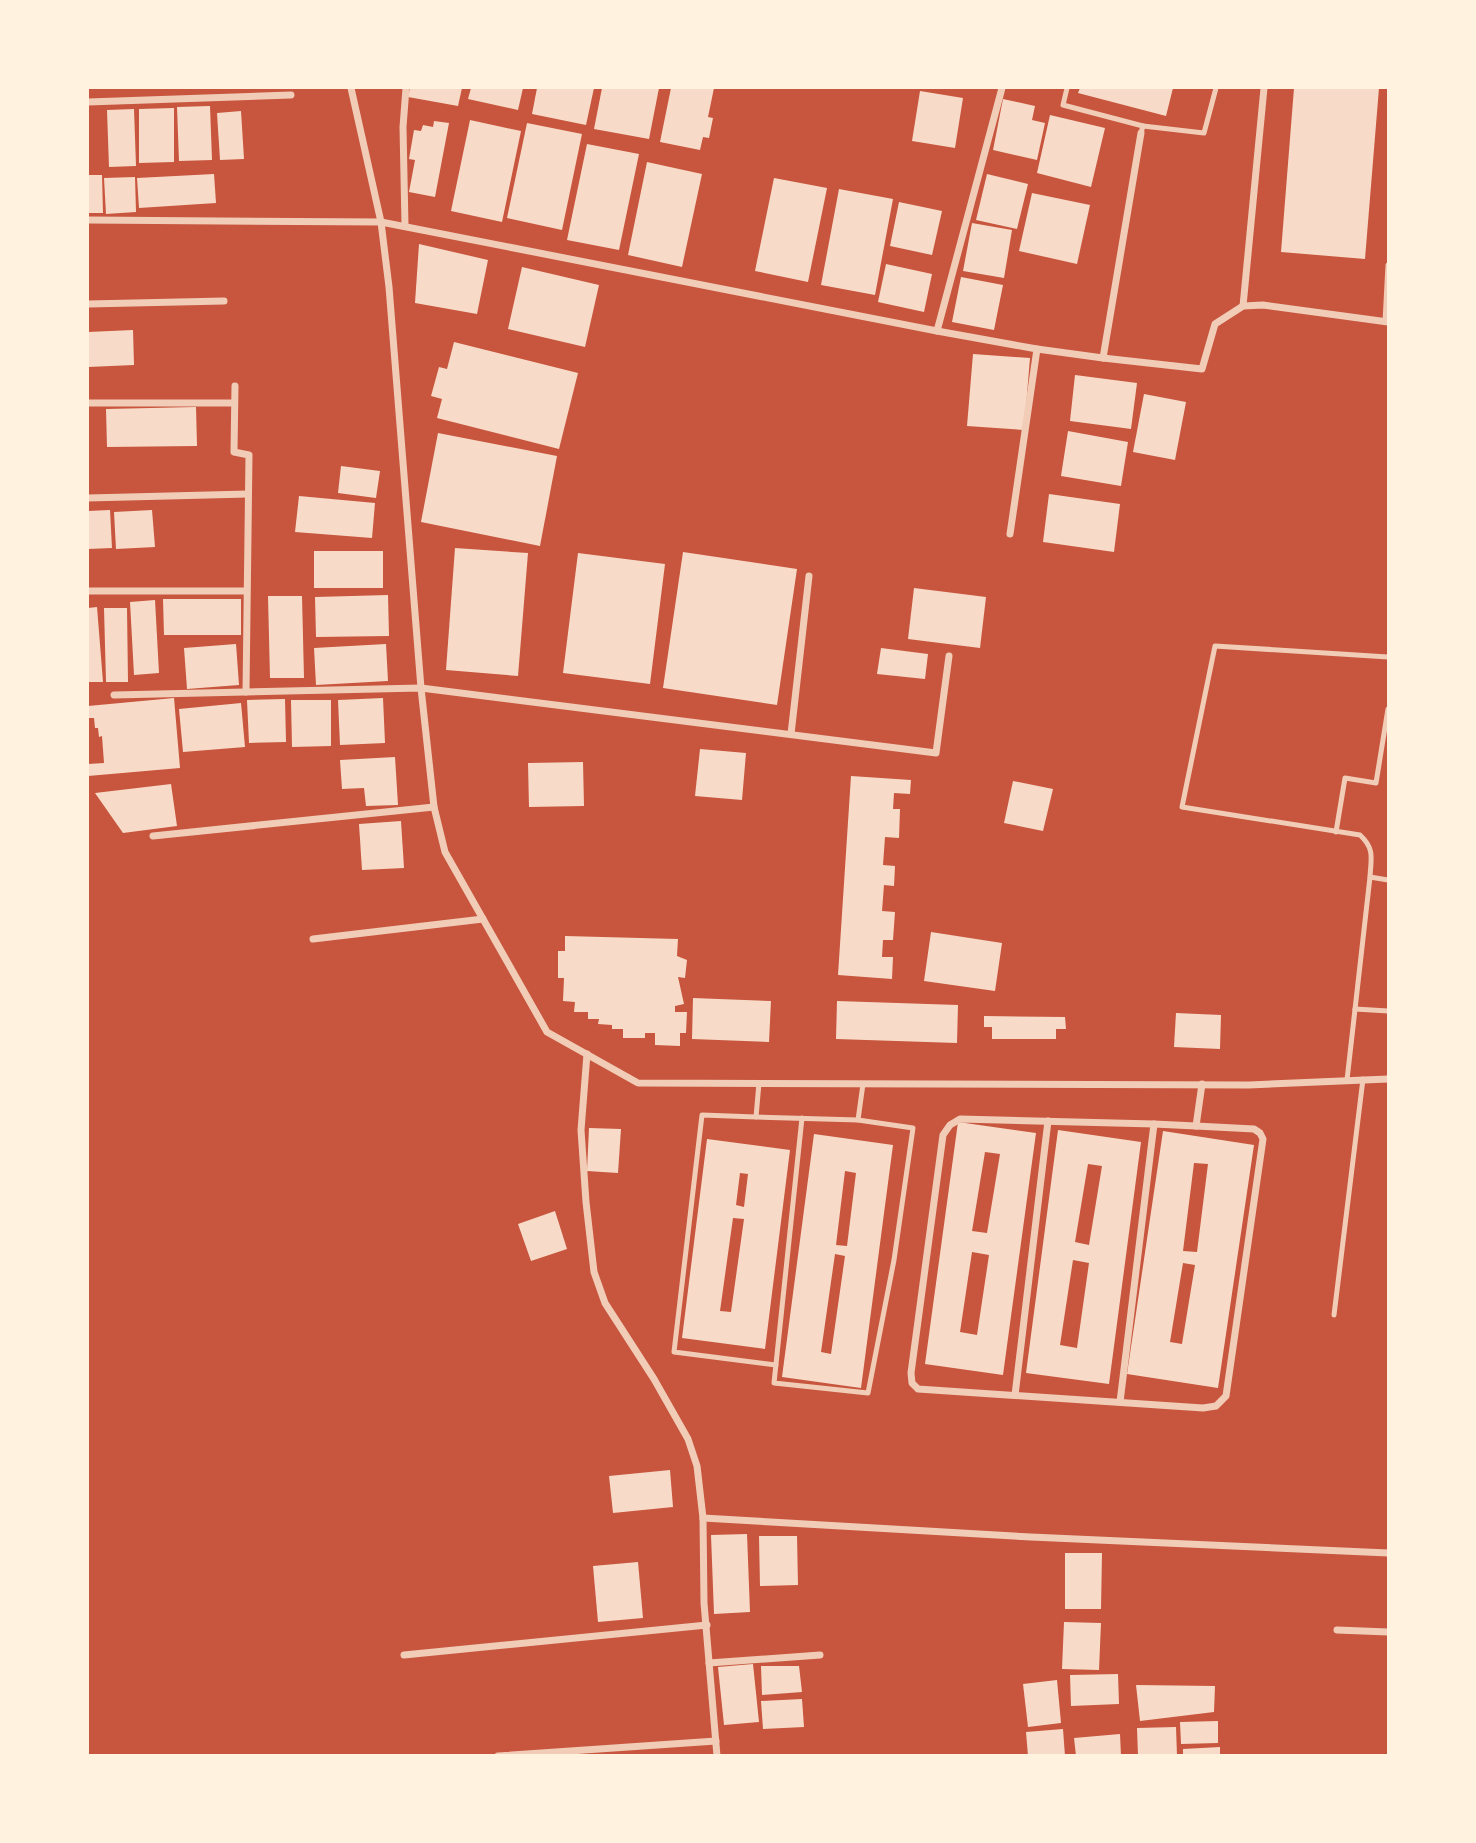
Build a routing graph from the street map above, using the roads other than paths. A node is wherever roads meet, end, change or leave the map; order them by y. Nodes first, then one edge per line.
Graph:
1 (351, 88) edge
2 (406, 88) edge
3 (1002, 88) edge
4 (1067, 88) edge
5 (1216, 88) edge
6 (1264, 88) edge
7 (291, 95) dead end
8 (88, 102) edge
9 (1142, 130) junction
10 (88, 219) edge
11 (381, 222) junction
12 (405, 226) junction
13 (1388, 265) edge
14 (224, 301) dead end
15 (88, 304) edge
16 (1243, 306) junction
17 (1387, 322) edge
18 (937, 331) junction
19 (1037, 349) junction
20 (1102, 358) junction
21 (235, 386) dead end
22 (88, 403) edge
23 (234, 403) junction
24 (248, 494) junction
25 (88, 498) edge
26 (1010, 534) dead end
27 (809, 576) dead end
28 (88, 591) edge
29 (246, 591) junction
30 (949, 656) dead end
31 (1388, 657) edge
32 (421, 688) junction
33 (246, 692) junction
34 (114, 695) dead end
35 (1388, 709) edge
36 (791, 734) junction
37 (434, 807) junction
38 (1336, 832) junction
39 (153, 836) dead end
40 (1370, 877) junction
41 (1388, 880) edge
42 (483, 919) junction
43 (313, 939) dead end
44 (1355, 1009) junction
45 (1388, 1011) edge
46 (587, 1054) junction
47 (1363, 1079) junction
48 (1388, 1079) edge
49 (1347, 1080) junction
50 (759, 1083) junction
51 (863, 1084) junction
52 (1202, 1084) junction
53 (756, 1117) junction
54 (802, 1118) junction
55 (858, 1120) junction
56 (1048, 1121) junction
57 (1154, 1124) junction
58 (1196, 1126) junction
59 (1334, 1315) dead end
60 (776, 1365) junction
61 (1016, 1395) junction
62 (1120, 1402) junction
63 (703, 1518) junction
64 (1388, 1553) edge
65 (707, 1625) junction
66 (1336, 1629) dead end
67 (1388, 1632) edge
68 (404, 1655) dead end
69 (820, 1655) dead end
70 (709, 1663) junction
71 (716, 1741) junction
72 (498, 1755) edge
73 (717, 1755) edge

1 - 11 street
2 - 12 street
3 - 18 street
4 - 9 lane
5 - 9 lane
6 - 16 street
7 - 8 street
9 - 20 street
10 - 11 street
11 - 12 street
11 - 32 street
12 - 18 street
13 - 17 lane
14 - 15 street
16 - 17 street
16 - 20 street
18 - 19 street
19 - 20 street
19 - 26 street
21 - 23 street
22 - 23 street
23 - 24 street
24 - 25 street
24 - 29 street
27 - 36 street
28 - 29 street
29 - 33 street
30 - 36 street
31 - 38 lane
32 - 33 street
32 - 36 street
32 - 37 street
33 - 34 street
35 - 38 lane
37 - 39 street
37 - 42 street
38 - 40 lane
40 - 41 lane
40 - 44 lane
42 - 43 street
42 - 46 street
44 - 45 lane
44 - 49 lane
46 - 50 street
46 - 63 street
47 - 48 street
47 - 49 street
47 - 59 lane
49 - 52 street
50 - 51 street
50 - 53 lane
51 - 52 street
51 - 55 lane
52 - 58 street
53 - 54 lane
53 - 60 lane
54 - 55 lane
54 - 60 lane
55 - 60 lane
56 - 57 street
56 - 61 street
56 - 61 street
57 - 58 street
57 - 62 street
58 - 62 street
61 - 62 street
63 - 64 street
63 - 65 street
65 - 68 street
65 - 70 street
66 - 67 street
69 - 70 street
70 - 71 street
71 - 72 street
71 - 73 street

